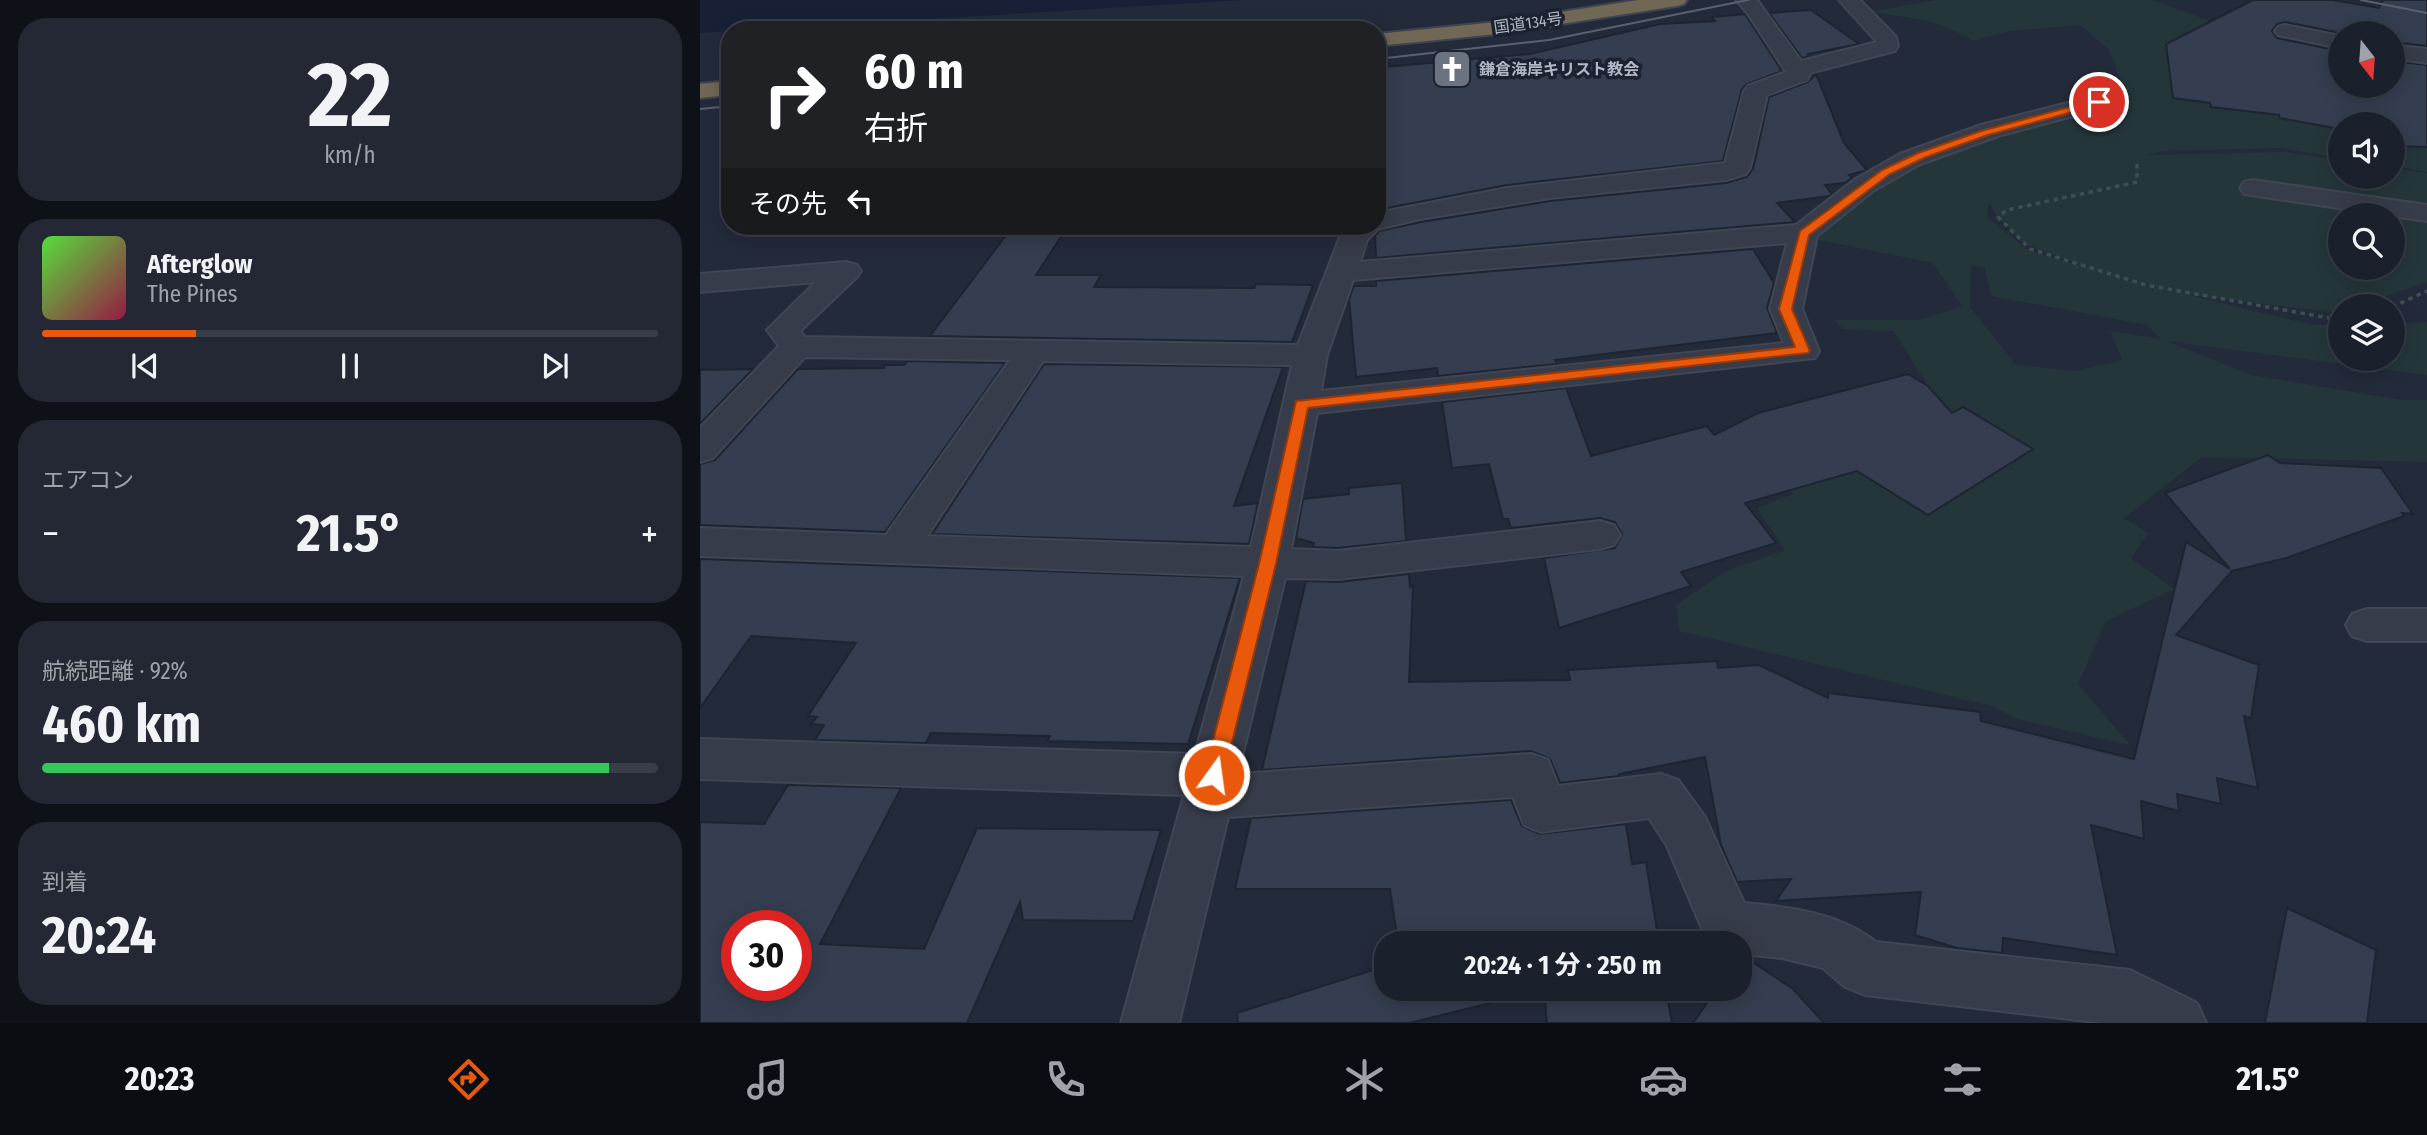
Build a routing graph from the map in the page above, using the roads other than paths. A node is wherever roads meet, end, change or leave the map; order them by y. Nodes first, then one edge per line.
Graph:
1 (1677, 0) edge
2 (1746, 0) edge
3 (1849, 0) edge
4 (2284, 31) dead end
5 (1386, 39) edge
6 (2328, 40) edge
7 (2405, 53) edge
8 (2427, 56) edge
9 (1796, 69) junction
10 (721, 89) edge
11 (700, 90) edge
12 (2099, 102) dead end
13 (2253, 188) dead end
14 (2427, 213) edge
15 (1386, 219) edge
16 (1804, 233) junction
17 (1356, 235) edge
18 (1341, 272) junction
19 (700, 283) edge
20 (796, 347) junction
21 (1032, 352) junction
22 (1311, 355) junction
23 (1301, 404) junction
24 (700, 450) edge
25 (1600, 536) dead end
26 (700, 542) edge
27 (898, 548) junction
28 (1268, 564) junction
29 (2367, 625) dead end
30 (2427, 625) edge
31 (700, 759) edge
32 (1211, 786) junction
33 (1150, 1023) edge
34 (2177, 1023) edge

1 - 5 highway, 国道134号
2 - 9 street
3 - 9 street
4 - 6 street
7 - 8 street
9 - 15 street
10 - 11 highway
12 - 16 street
13 - 14 street
16 - 18 street
16 - 23 street
17 - 18 street
18 - 22 street
19 - 20 street
20 - 21 street
20 - 24 street
21 - 22 street
21 - 27 street
22 - 23 street
23 - 28 street
25 - 28 street
26 - 27 street
27 - 28 street
28 - 32 street
29 - 30 street
31 - 32 street
32 - 33 street
32 - 34 street

